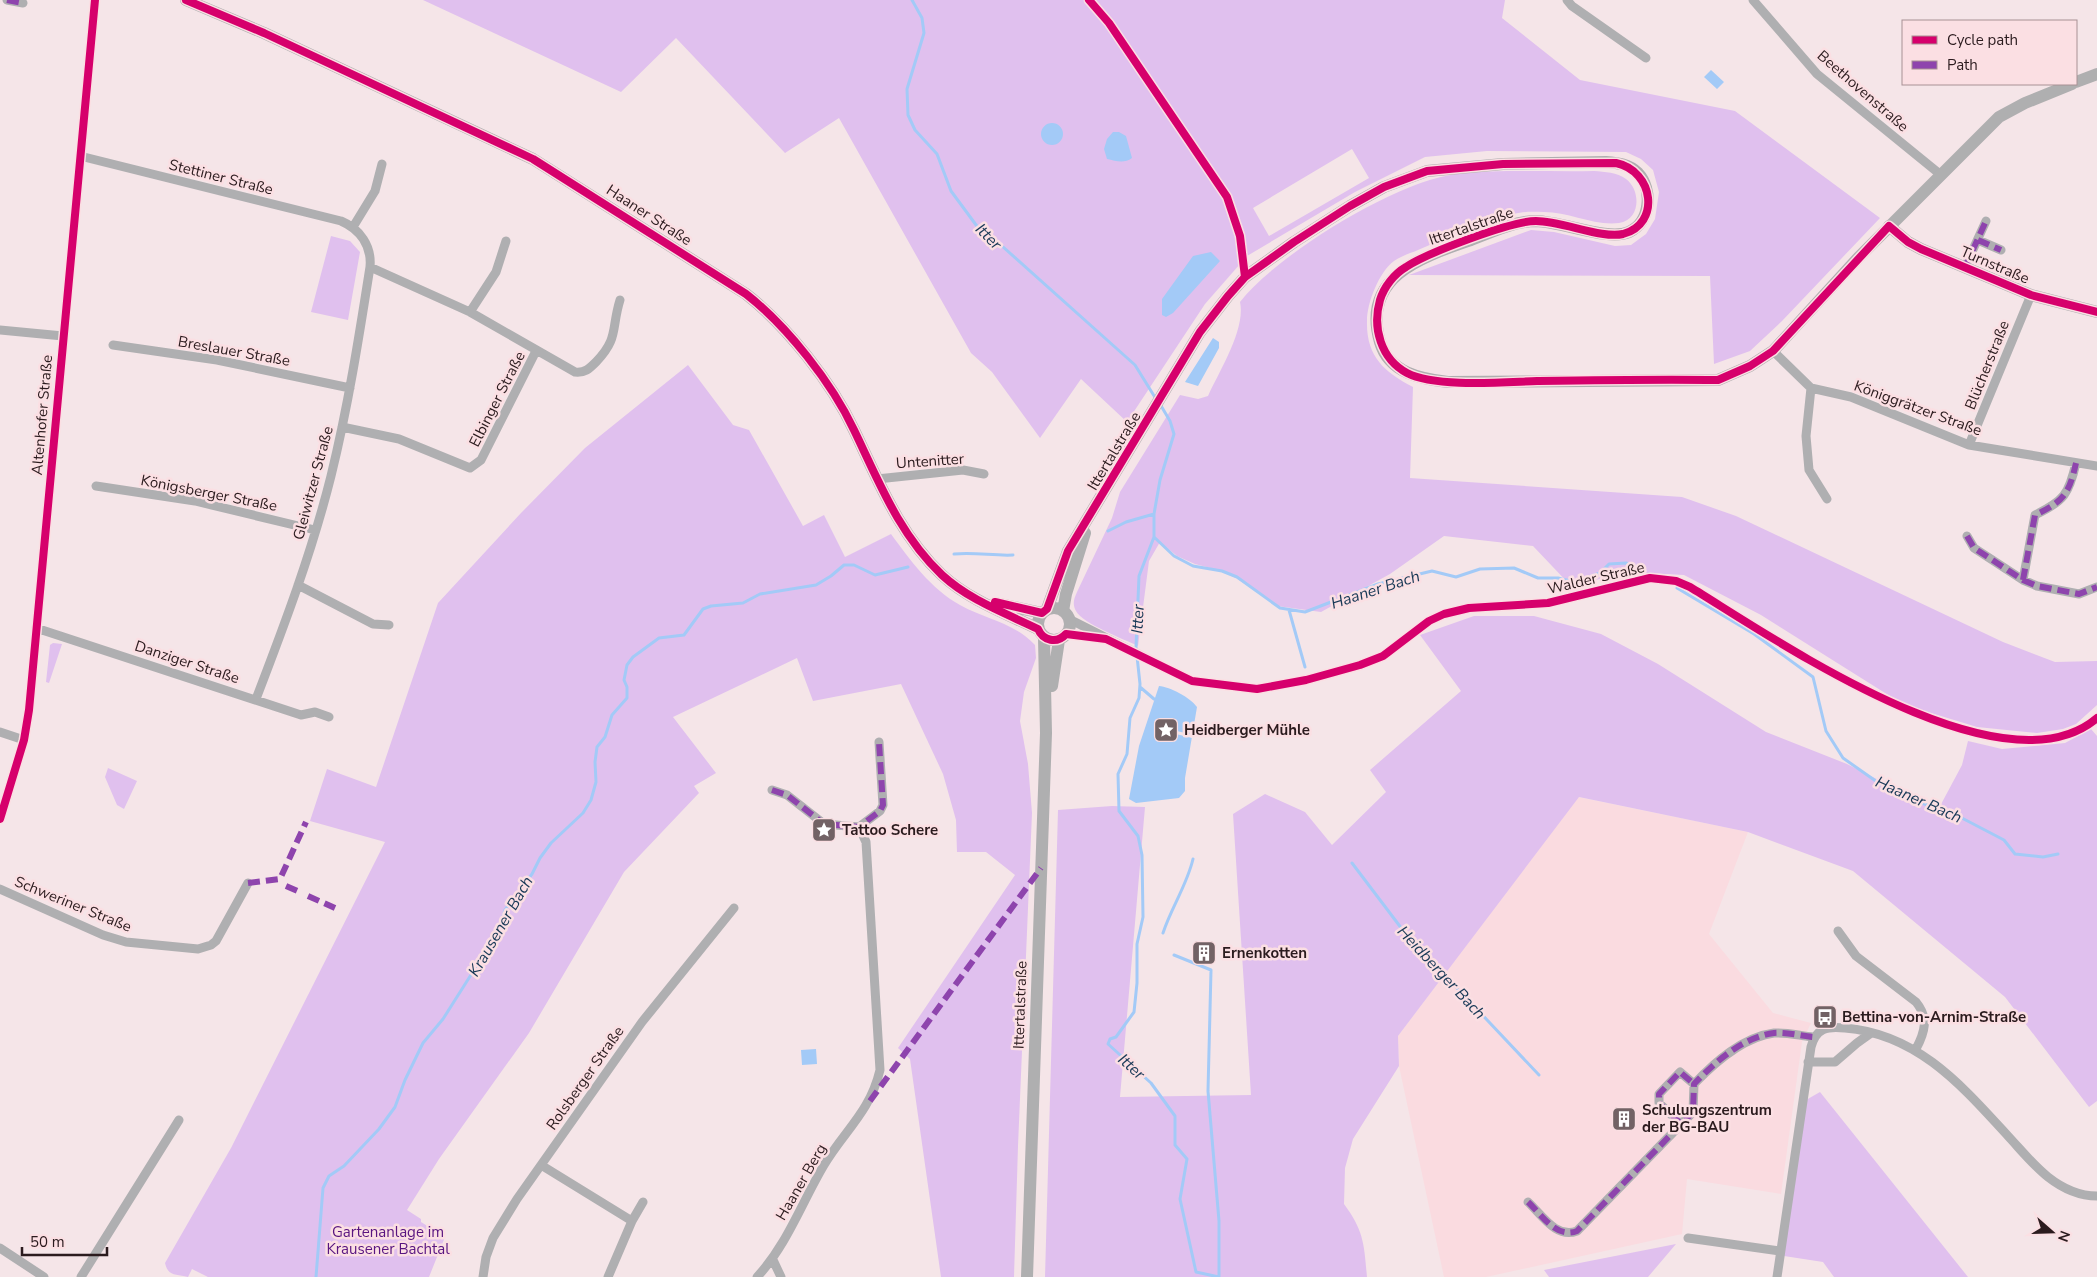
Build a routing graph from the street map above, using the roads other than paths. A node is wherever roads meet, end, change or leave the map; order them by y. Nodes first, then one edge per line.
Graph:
1 (7, 0) edge
2 (95, 0) edge
3 (100, 0) edge
4 (186, 0) edge
5 (1567, 0) edge
6 (1752, 0) edge
7 (23, 3) dead end
8 (94, 10) junction
9 (1646, 58) dead end
10 (2097, 74) edge
11 (2077, 82) edge
12 (2070, 85) edge
13 (80, 156) junction
14 (382, 164) dead end
15 (1941, 175) junction
16 (1986, 221) dead end
17 (1889, 226) junction
18 (353, 227) junction
19 (1978, 240) junction
20 (506, 241) dead end
21 (2002, 250) dead end
22 (370, 267) junction
23 (1965, 267) junction
24 (2031, 295) junction
25 (620, 300) dead end
26 (470, 312) junction
27 (2097, 312) edge
28 (0, 330) edge
29 (63, 336) junction
30 (113, 345) dead end
31 (536, 351) junction
32 (1773, 351) junction
33 (350, 388) junction
34 (1811, 388) junction
35 (342, 427) junction
36 (1969, 445) junction
37 (2076, 463) junction
38 (2097, 466) edge
39 (984, 474) dead end
40 (877, 479) junction
41 (96, 486) dead end
42 (1827, 499) dead end
43 (1090, 517) junction
44 (315, 530) junction
45 (1967, 536) dead end
46 (2023, 580) junction
47 (298, 585) junction
48 (2097, 587) edge
49 (974, 598) junction
50 (1045, 611) junction
51 (1066, 615) junction
52 (389, 625) dead end
53 (36, 628) junction
54 (1041, 633) junction
55 (1063, 637) junction
56 (1106, 639) junction
57 (256, 699) junction
58 (329, 717) dead end
59 (2097, 718) edge
60 (0, 732) edge
61 (1046, 733) junction
62 (24, 740) junction
63 (879, 742) dead end
64 (772, 790) dead end
65 (0, 819) edge
66 (858, 827) junction
67 (248, 883) dead end
68 (0, 889) edge
69 (734, 908) dead end
70 (1838, 931) dead end
71 (1872, 1033) junction
72 (1813, 1038) junction
73 (1916, 1049) junction
74 (1808, 1062) junction
75 (1694, 1084) junction
76 (179, 1120) dead end
77 (1681, 1124) junction
78 (541, 1165) junction
79 (2097, 1196) edge
80 (643, 1202) dead end
81 (1528, 1202) dead end
82 (632, 1221) junction
83 (1688, 1238) dead end
84 (0, 1248) edge
85 (1780, 1251) junction
86 (773, 1260) junction
87 (44, 1277) edge
88 (81, 1277) edge
89 (483, 1277) edge
90 (608, 1277) edge
91 (758, 1277) edge
92 (782, 1277) edge
93 (1027, 1277) edge
94 (1777, 1277) edge

1 - 7 street
2 - 8 street, Altenhofer Straße
3 - 8 street, Altenhofer Straße
4 - 40 main road, Haaner Straße
5 - 9 street
6 - 15 street, Beethovenstraße
8 - 13 street, Altenhofer Straße
10 - 11 main road
12 - 15 main road, Ittertalstraße
13 - 18 street, Stettiner Straße
13 - 29 street, Altenhofer Straße
14 - 18 street
15 - 17 main road, Ittertalstraße
16 - 19 street
17 - 23 main road, Turnstraße
17 - 32 main road, Ittertalstraße
18 - 22 street
19 - 21 street
19 - 23 street
20 - 26 street
22 - 26 street
22 - 33 street, Gleiwitzer Straße
23 - 24 main road, Turnstraße
24 - 27 main road, Turnstraße
24 - 36 street, Blücherstraße
25 - 31 street
26 - 31 street
28 - 29 street
29 - 53 street, Altenhofer Straße
30 - 33 street, Breslauer Straße
31 - 35 street, Elbinger Straße
32 - 34 street
32 - 43 main road, Ittertalstraße
33 - 35 street, Gleiwitzer Straße
34 - 36 street, Königgrätzer Straße
34 - 42 street
35 - 44 street, Gleiwitzer Straße
36 - 37 street, Königgrätzer Straße
37 - 38 street, Königgrätzer Straße
37 - 46 street
39 - 40 street, Untenitter
40 - 49 main road, Haaner Straße
41 - 44 street, Königsberger Straße
43 - 50 main road, Ittertalstraße
43 - 51 main road, Ittertalstraße
44 - 47 street, Gleiwitzer Straße
45 - 46 street
46 - 48 street
47 - 52 street
47 - 57 street, Gleiwitzer Straße
49 - 50 main road, Haaner Straße
49 - 54 main road, Haaner Straße
50 - 51 main road
50 - 54 main road, Ittertalstraße
51 - 55 main road, Ittertalstraße
51 - 56 street
53 - 57 street, Danziger Straße
53 - 62 street, Altenhofer Straße
54 - 55 main road
54 - 61 main road, Ittertalstraße
55 - 56 street
55 - 61 main road, Ittertalstraße
56 - 59 street, Walder Straße
57 - 58 street, Danziger Straße
60 - 62 street
61 - 93 main road, Ittertalstraße
62 - 65 street, Altenhofer Straße
63 - 66 street
64 - 66 street
66 - 86 street, Haaner Berg
67 - 68 street, Schweriner Straße
69 - 78 street, Rolsberger Straße
70 - 73 street
71 - 72 street
71 - 73 street
71 - 74 street
72 - 74 street
72 - 75 street
73 - 79 street
74 - 85 street
75 - 77 street
75 - 77 street
76 - 88 street
77 - 81 street
78 - 82 street
78 - 89 street, Rolsberger Straße
80 - 82 street
82 - 90 street
83 - 85 street
84 - 87 street
85 - 94 street
86 - 91 street, Haaner Berg
86 - 92 street

